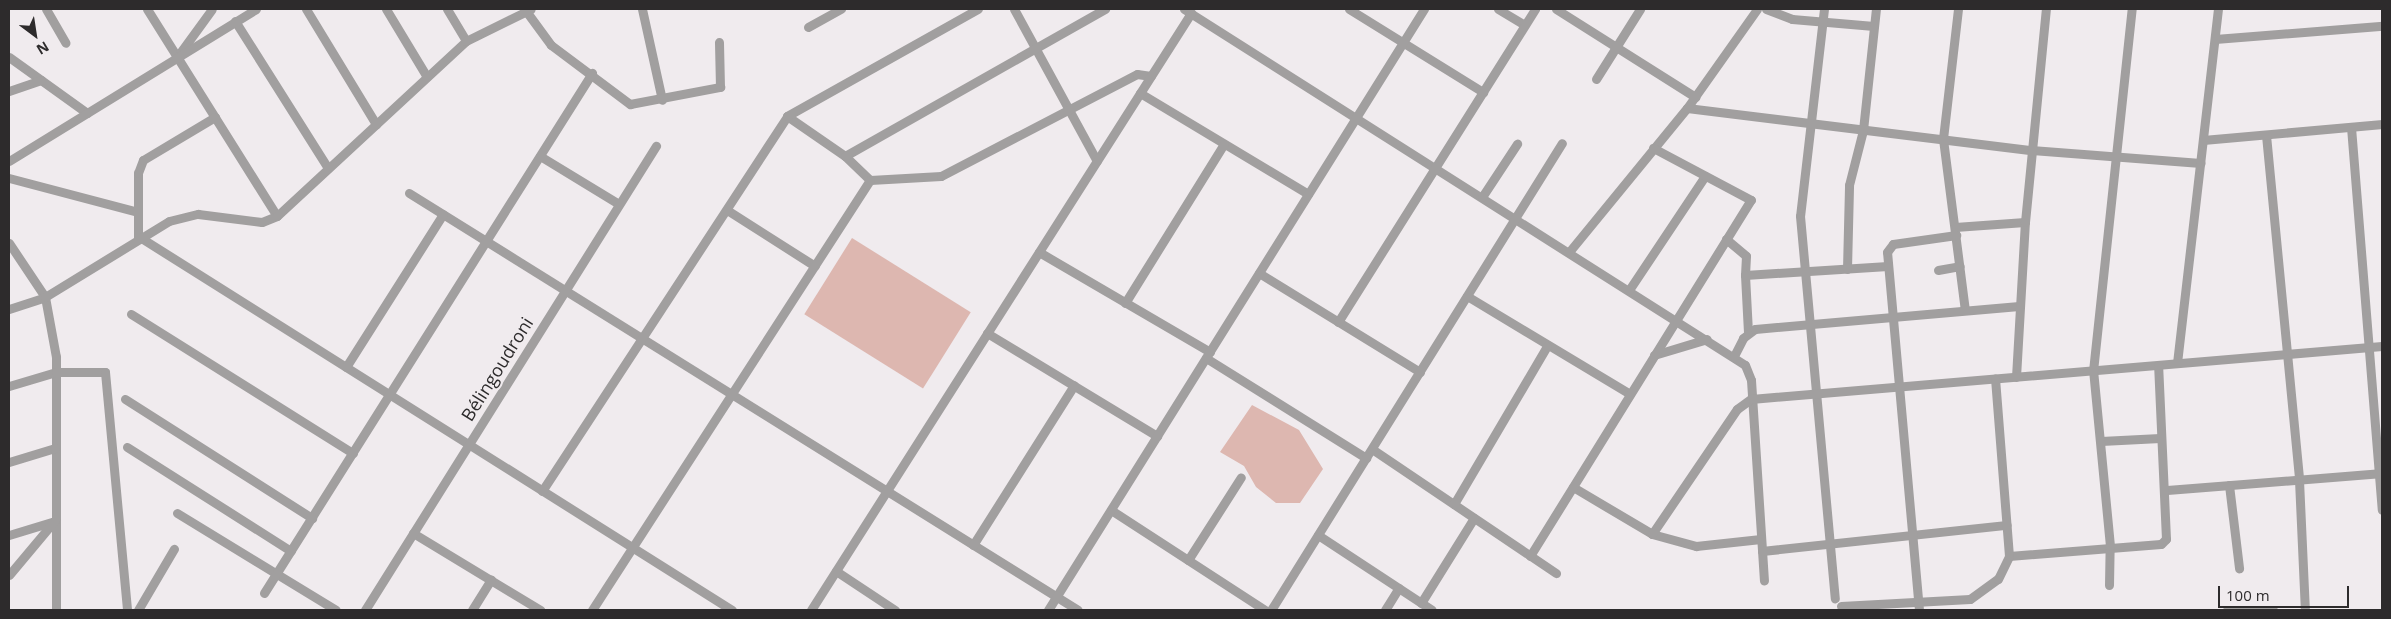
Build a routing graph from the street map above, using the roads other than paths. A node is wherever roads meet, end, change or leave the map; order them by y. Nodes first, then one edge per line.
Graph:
1 (46, 9) edge
2 (147, 9) edge
3 (212, 9) edge
4 (256, 9) edge
5 (306, 9) edge
6 (386, 9) edge
7 (447, 9) edge
8 (642, 9) edge
9 (841, 9) edge
10 (978, 9) edge
11 (1014, 9) edge
12 (1105, 9) edge
13 (1349, 9) edge
14 (1424, 9) edge
15 (1498, 9) edge
16 (1535, 9) edge
17 (1556, 9) edge
18 (1640, 9) edge
19 (1757, 9) edge
20 (1766, 9) edge
21 (1824, 9) edge
22 (1876, 9) edge
23 (1958, 9) edge
24 (2046, 9) edge
25 (2132, 9) edge
26 (2218, 9) edge
27 (529, 10) edge
28 (1188, 11) edge
29 (236, 21) junction
30 (1822, 22) junction
31 (1525, 25) junction
32 (1874, 26) junction
33 (2382, 26) edge
34 (808, 28) dead end
35 (2215, 39) junction
36 (466, 41) junction
37 (718, 42) dead end
38 (1403, 42) junction
39 (66, 43) dead end
40 (1035, 47) junction
41 (1616, 47) junction
42 (9, 57) edge
43 (178, 57) junction
44 (592, 72) junction
45 (1151, 76) junction
46 (427, 77) junction
47 (1596, 79) dead end
48 (42, 80) junction
49 (9, 91) edge
50 (1482, 92) junction
51 (1140, 93) junction
52 (1695, 97) junction
53 (662, 100) junction
54 (1687, 108) junction
55 (1069, 110) junction
56 (87, 113) junction
57 (214, 116) junction
58 (787, 116) junction
59 (1356, 117) junction
60 (1810, 123) junction
61 (376, 124) junction
62 (2382, 124) edge
63 (2351, 127) junction
64 (1864, 130) junction
65 (2266, 135) junction
66 (1943, 139) junction
67 (2203, 140) junction
68 (1562, 143) dead end
69 (1224, 144) junction
70 (1517, 144) dead end
71 (656, 146) dead end
72 (1653, 148) junction
73 (2031, 150) junction
74 (540, 156) junction
75 (845, 156) junction
76 (2116, 156) junction
77 (9, 161) edge
78 (1097, 161) junction
79 (2201, 163) junction
80 (1435, 167) junction
81 (328, 168) junction
82 (1705, 176) junction
83 (9, 178) edge
84 (870, 180) junction
85 (409, 193) dead end
86 (1308, 194) junction
87 (1482, 197) junction
88 (619, 204) junction
89 (726, 210) junction
90 (138, 212) junction
91 (443, 214) junction
92 (277, 216) junction
93 (1515, 218) junction
94 (2025, 222) junction
95 (1955, 231) junction
96 (138, 236) junction
97 (1726, 240) junction
98 (486, 241) junction
99 (9, 243) edge
100 (1039, 252) junction
101 (1569, 252) junction
102 (815, 266) junction
103 (1888, 266) junction
104 (1960, 266) junction
105 (1847, 269) junction
106 (1938, 270) dead end
107 (1806, 271) junction
108 (1259, 273) junction
109 (1745, 276) junction
110 (565, 290) junction
111 (1629, 290) junction
112 (1467, 296) junction
113 (44, 298) junction
114 (1125, 303) junction
115 (2019, 306) junction
116 (9, 309) edge
117 (1966, 310) junction
118 (131, 314) dead end
119 (1895, 316) junction
120 (1676, 320) junction
121 (1338, 322) junction
122 (1808, 324) junction
123 (1748, 332) junction
124 (987, 333) junction
125 (642, 338) junction
126 (1707, 339) junction
127 (1547, 346) junction
128 (2382, 346) edge
129 (2372, 347) junction
130 (2287, 354) junction
131 (1208, 355) junction
132 (1654, 355) junction
133 (1734, 356) junction
134 (2177, 363) junction
135 (2158, 365) junction
136 (346, 367) junction
137 (2093, 370) junction
138 (56, 372) junction
139 (1420, 372) junction
140 (2016, 377) junction
141 (1995, 379) junction
142 (1074, 385) junction
143 (9, 386) edge
144 (1901, 387) junction
145 (732, 394) junction
146 (1630, 394) junction
147 (1815, 394) junction
148 (389, 395) junction
149 (126, 399) dead end
150 (1751, 399) junction
151 (1157, 436) junction
152 (2160, 438) junction
153 (2101, 440) junction
154 (469, 444) junction
155 (127, 447) dead end
156 (56, 448) junction
157 (1372, 449) junction
158 (353, 453) junction
159 (1366, 458) junction
160 (9, 462) edge
161 (2381, 474) edge
162 (1241, 477) dead end
163 (2298, 480) junction
164 (2229, 485) junction
165 (1573, 487) junction
166 (2166, 490) junction
167 (542, 491) junction
168 (887, 491) junction
169 (1454, 504) junction
170 (1111, 510) junction
171 (2382, 510) edge
172 (177, 513) dead end
173 (312, 518) junction
174 (1474, 518) junction
175 (55, 520) junction
176 (2007, 525) junction
177 (413, 533) junction
178 (1652, 534) junction
179 (1318, 535) junction
180 (1913, 535) junction
181 (9, 536) edge
182 (1761, 539) junction
183 (973, 544) junction
184 (1829, 544) junction
185 (2110, 546) junction
186 (633, 548) junction
187 (174, 550) dead end
188 (291, 551) junction
189 (1762, 551) junction
190 (1530, 556) junction
191 (2009, 556) junction
192 (1188, 560) junction
193 (2239, 568) dead end
194 (836, 571) junction
195 (276, 574) junction
196 (1556, 574) dead end
197 (9, 575) edge
198 (491, 580) junction
199 (1764, 581) dead end
200 (2109, 585) dead end
201 (1399, 588) junction
202 (264, 593) dead end
203 (1057, 597) junction
204 (1835, 598) dead end
205 (1421, 603) junction
206 (1841, 606) dead end
207 (1919, 606) edge
208 (56, 610) edge
209 (127, 610) edge
210 (138, 610) edge
211 (336, 610) edge
212 (365, 610) edge
213 (472, 610) edge
214 (540, 610) edge
215 (592, 610) edge
216 (732, 610) edge
217 (811, 610) edge
218 (896, 610) edge
219 (1048, 610) edge
220 (1078, 610) edge
221 (1265, 610) edge
222 (1271, 610) edge
223 (1385, 610) edge
224 (1432, 610) edge
225 (2227, 610) edge
226 (2273, 610) edge
227 (2305, 610) edge

1 - 39 street
2 - 43 street
3 - 43 street
4 - 29 street
5 - 61 street
6 - 46 street
7 - 36 street
8 - 53 street
9 - 34 street
10 - 58 street
11 - 40 street
12 - 40 street
13 - 38 street
14 - 38 street
15 - 31 street
16 - 31 street
17 - 41 street
18 - 41 street
19 - 52 street
20 - 30 street
21 - 30 street
22 - 32 street
23 - 66 street
24 - 73 street
25 - 76 street
26 - 35 street
27 - 36 street
27 - 44 street
28 - 45 street
28 - 59 street
29 - 43 street
29 - 81 street
30 - 32 street
30 - 60 street
31 - 50 street
32 - 64 street
33 - 35 street
35 - 67 street
36 - 46 street
37 - 53 street
38 - 50 street
38 - 59 street
40 - 55 street
40 - 75 street
41 - 47 street
41 - 52 street
42 - 48 street
43 - 56 street
43 - 57 street
44 - 53 street
44 - 74 street
45 - 51 street
45 - 55 street
46 - 61 street
48 - 49 street
48 - 56 street
50 - 80 street
51 - 69 street
51 - 78 street
52 - 54 street
54 - 60 street
54 - 72 street
55 - 78 street
55 - 84 street
56 - 77 street
57 - 90 street
57 - 92 street
58 - 75 street
58 - 89 street
59 - 80 street
59 - 86 street
60 - 64 street
60 - 107 street
61 - 81 street
62 - 63 street
63 - 65 street
63 - 129 street
64 - 66 street
64 - 105 street
65 - 67 street
65 - 130 street
66 - 73 street
66 - 95 street
67 - 79 street
68 - 93 street
69 - 86 street
69 - 114 street
70 - 87 street
71 - 88 street, Bélingoudroni
72 - 82 street
72 - 101 street
73 - 76 street
73 - 94 street
74 - 88 street
74 - 98 street
75 - 84 street
76 - 79 street
76 - 137 street
78 - 100 street
79 - 134 street
80 - 87 street
80 - 121 street
81 - 92 street
82 - 97 street
82 - 111 street
83 - 90 street
84 - 102 street
85 - 91 street
86 - 108 street
87 - 93 street
88 - 110 street, Bélingoudroni
89 - 102 street
89 - 125 street
90 - 96 street
91 - 98 street
91 - 136 street
92 - 96 street
93 - 101 street
93 - 112 street
94 - 95 street
94 - 115 street
95 - 103 street
95 - 104 street
96 - 113 street
96 - 136 street
97 - 109 street
97 - 120 street
98 - 110 street
98 - 148 street
99 - 113 street
100 - 114 street
100 - 124 street
101 - 111 street
102 - 145 street
103 - 105 street
103 - 119 street
104 - 106 street
104 - 117 street
105 - 107 street
107 - 109 street
107 - 122 street
108 - 121 street
108 - 131 street
109 - 123 street
110 - 125 street
110 - 154 street, Bélingoudroni
111 - 120 street
112 - 127 street
112 - 139 street
113 - 116 street
113 - 138 street
114 - 131 street
115 - 117 street
115 - 140 street
117 - 119 street
118 - 158 street
119 - 122 street
119 - 144 street
120 - 126 street
120 - 132 street
121 - 139 street
122 - 123 street
122 - 147 street
123 - 133 street
124 - 142 street
124 - 168 street
125 - 145 street
125 - 167 street
126 - 132 street
126 - 133 street
127 - 146 street
127 - 169 street
128 - 129 street
129 - 130 street
129 - 161 street
130 - 134 street
130 - 163 street
131 - 151 street
131 - 159 street
132 - 146 street
133 - 150 street
134 - 135 street
135 - 137 street
135 - 152 street
136 - 148 street
137 - 140 street
137 - 153 street
138 - 143 street
138 - 156 street
138 - 209 street
139 - 157 street
140 - 141 street
141 - 144 street
141 - 176 street
142 - 151 street
142 - 183 street
144 - 147 street
144 - 180 street
145 - 168 street
145 - 186 street
146 - 165 street
147 - 150 street
147 - 184 street
148 - 154 street
148 - 158 street
149 - 173 street
150 - 178 street
150 - 182 street
151 - 170 street
152 - 153 street
152 - 166 street
153 - 185 street
154 - 167 street
154 - 177 street, Bélingoudroni
155 - 188 street
156 - 160 street
156 - 175 street
157 - 159 street
157 - 169 street
158 - 173 street
159 - 179 street
161 - 163 street
161 - 171 street
162 - 192 street
163 - 164 street
163 - 227 street
164 - 166 street
164 - 193 street
165 - 178 street
165 - 190 street
166 - 185 street
167 - 186 street
168 - 183 street
168 - 194 street
169 - 174 street
170 - 192 street
170 - 203 street
172 - 195 street
173 - 188 street
174 - 190 street
174 - 205 street
175 - 181 street
175 - 197 street
175 - 208 street
176 - 180 street
176 - 191 street
177 - 198 street
177 - 212 street, Bélingoudroni
178 - 182 street
179 - 201 street
179 - 222 street
180 - 184 street
180 - 207 street
182 - 189 street
183 - 203 street
184 - 189 street
184 - 204 street
185 - 191 street
185 - 200 street
186 - 215 street
186 - 216 street
187 - 210 street
188 - 195 street
189 - 199 street
190 - 196 street
191 - 207 street
192 - 221 street
194 - 217 street
194 - 218 street
195 - 202 street
195 - 211 street
198 - 213 street
198 - 214 street
201 - 205 street
201 - 223 street
203 - 219 street
203 - 220 street
205 - 224 street
206 - 207 street
225 - 226 street

